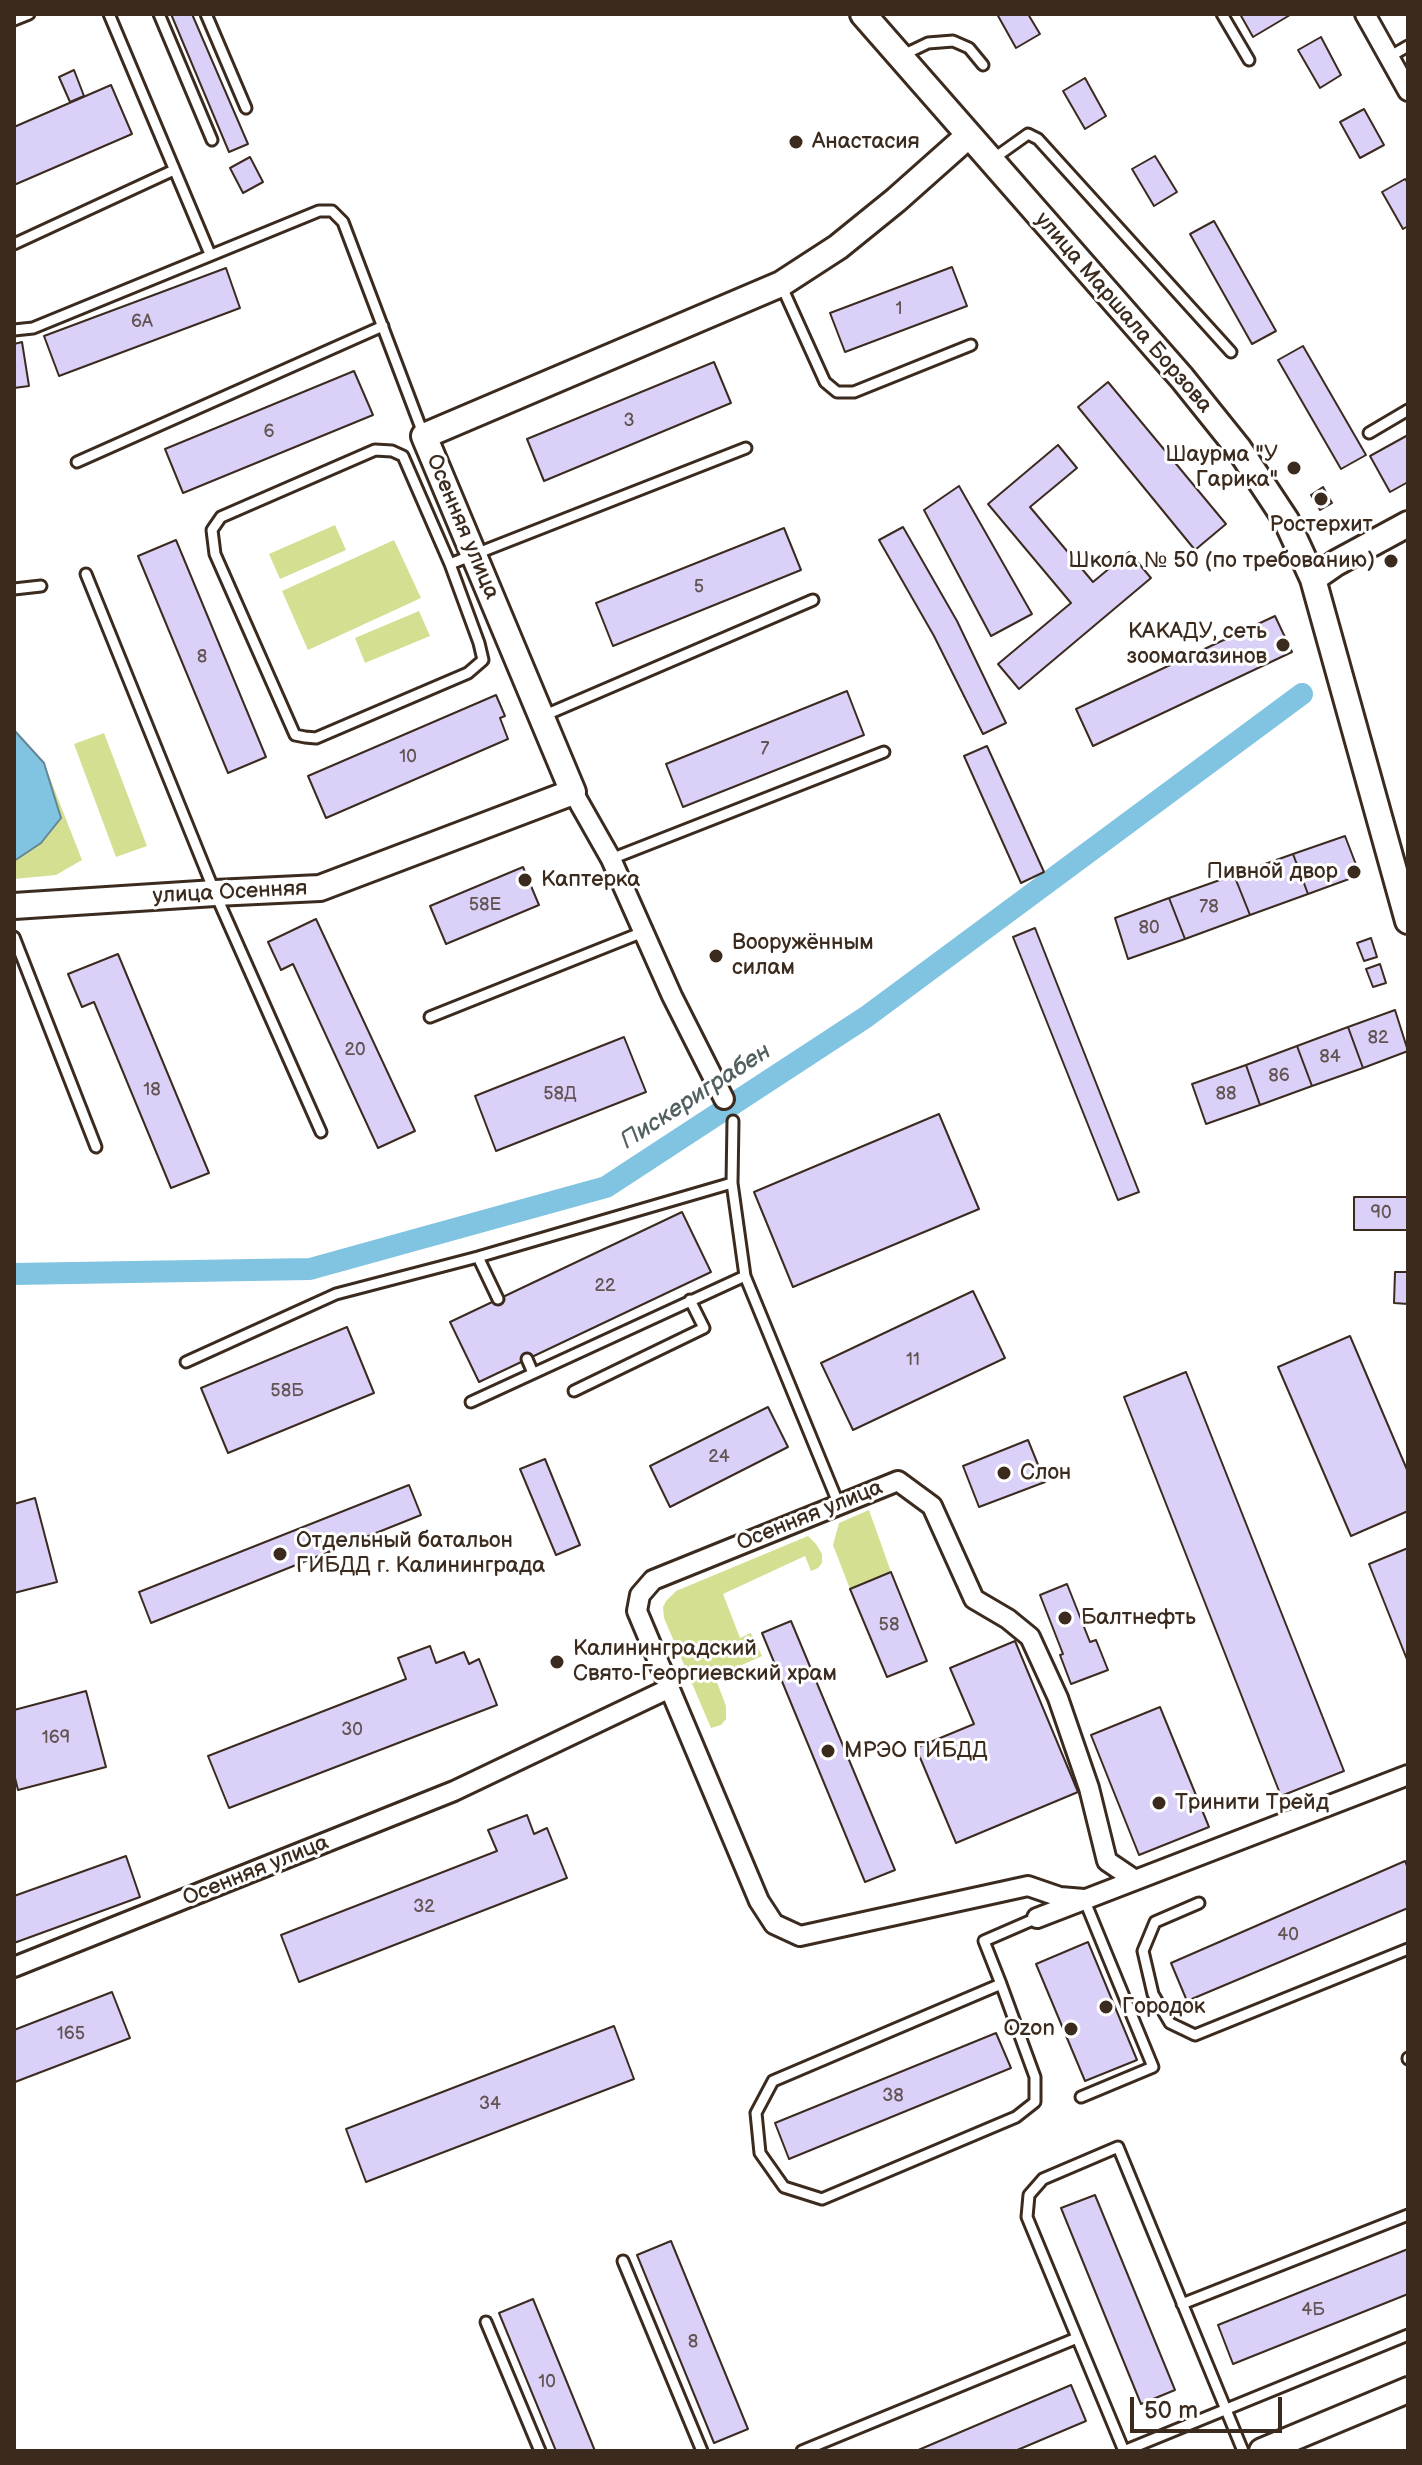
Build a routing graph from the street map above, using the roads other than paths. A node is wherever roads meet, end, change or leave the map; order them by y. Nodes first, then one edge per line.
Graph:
1 (29, 14) edge
2 (109, 14) edge
3 (159, 14) edge
4 (206, 14) edge
5 (863, 14) edge
6 (1222, 14) edge
7 (1365, 14) edge
8 (14, 20) edge
9 (1408, 46) edge
10 (900, 56) junction
11 (1389, 57) junction
12 (1249, 60) dead end
13 (983, 65) dead end
14 (1408, 91) edge
15 (246, 108) dead end
16 (968, 136) junction
17 (212, 140) dead end
18 (991, 161) junction
19 (174, 170) junction
20 (14, 244) edge
21 (210, 254) junction
22 (781, 284) junction
23 (383, 326) junction
24 (14, 330) edge
25 (971, 345) dead end
26 (1231, 352) dead end
27 (1408, 410) edge
28 (1369, 433) dead end
29 (424, 436) junction
30 (746, 448) dead end
31 (77, 462) dead end
32 (1408, 524) edge
33 (475, 554) junction
34 (450, 564) junction
35 (86, 574) dead end
36 (1313, 579) junction
37 (41, 586) dead end
38 (14, 589) edge
39 (813, 600) dead end
40 (540, 717) junction
41 (884, 752) dead end
42 (573, 792) junction
43 (611, 859) junction
44 (215, 893) junction
45 (14, 906) edge
46 (1408, 921) edge
47 (643, 932) junction
48 (14, 937) edge
49 (430, 1017) dead end
50 (724, 1099) dead end
51 (733, 1121) dead end
52 (321, 1132) dead end
53 (96, 1147) dead end
54 (732, 1183) junction
55 (478, 1257) junction
56 (745, 1276) junction
57 (498, 1299) dead end
58 (690, 1300) junction
59 (527, 1359) dead end
60 (186, 1362) dead end
61 (533, 1373) junction
62 (574, 1391) dead end
63 (471, 1402) dead end
64 (839, 1505) junction
65 (670, 1688) junction
66 (1408, 1775) edge
67 (1135, 1880) junction
68 (1084, 1899) junction
69 (1199, 1903) dead end
70 (1037, 1918) joint
71 (1408, 1949) edge
72 (14, 1967) edge
73 (1001, 1984) junction
74 (1081, 2097) dead end
75 (1408, 2215) edge
76 (623, 2261) dead end
77 (1182, 2304) junction
78 (486, 2322) dead end
79 (1408, 2335) edge
80 (1077, 2338) junction
81 (1408, 2390) edge
82 (1226, 2409) junction
83 (1297, 2444) edge
84 (540, 2451) edge
85 (702, 2451) edge
86 (802, 2451) edge
87 (1124, 2451) edge
88 (1243, 2451) edge
89 (1262, 2451) edge

1 - 8 lane
2 - 19 lane
3 - 17 lane
4 - 15 lane
5 - 10 street, улица Маршала Борзова
6 - 12 lane
7 - 11 street
9 - 11 lane
10 - 13 lane
10 - 16 street, улица Маршала Борзова
11 - 14 street
16 - 18 street, улица Маршала Борзова
16 - 22 street, Осенняя улица
18 - 26 lane
18 - 36 street, улица Маршала Борзова
19 - 20 lane
19 - 21 lane
21 - 23 lane
21 - 24 lane
22 - 25 lane
22 - 29 street, Осенняя улица
23 - 29 lane
23 - 31 lane
27 - 28 lane
29 - 33 street, Осенняя улица
30 - 33 lane
32 - 36 street
33 - 34 lane
33 - 40 street, Осенняя улица
34 - 34 lane
35 - 44 lane
36 - 46 street, улица Маршала Борзова
37 - 38 lane
39 - 40 lane
40 - 42 street, Осенняя улица
41 - 43 lane
42 - 43 street, Осенняя улица
42 - 44 street, улица Осенняя
43 - 47 street, Осенняя улица
44 - 45 street, улица Осенняя
44 - 52 lane
47 - 49 lane
47 - 50 street, Осенняя улица
48 - 53 lane
51 - 54 lane
54 - 55 lane
54 - 56 lane
55 - 57 lane
55 - 60 lane
56 - 58 lane
56 - 64 lane
58 - 61 lane
58 - 62 lane
59 - 61 lane
61 - 63 lane
64 - 65 street, Осенняя улица
64 - 67 street, Осенняя улица
65 - 68 street, Осенняя улица
65 - 72 street, Осенняя улица
66 - 67 street
67 - 68 street
68 - 70 street
68 - 74 lane
69 - 71 lane
70 - 73 lane
73 - 73 lane
75 - 77 lane
76 - 85 lane
77 - 80 lane
77 - 82 lane
78 - 84 lane
79 - 82 lane
80 - 86 lane
80 - 87 lane
81 - 83 street
82 - 87 lane
82 - 88 lane
83 - 89 street

